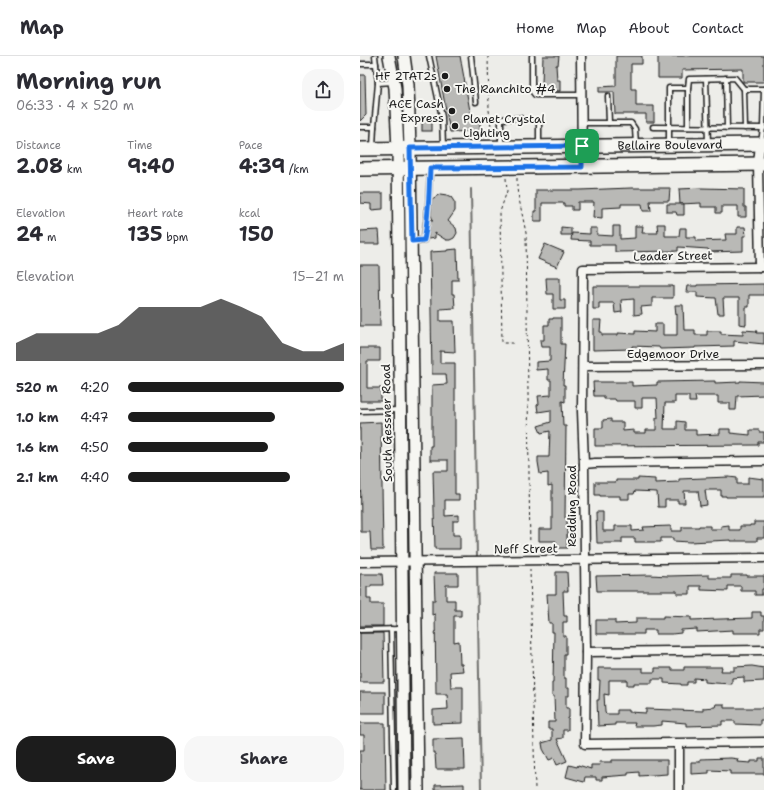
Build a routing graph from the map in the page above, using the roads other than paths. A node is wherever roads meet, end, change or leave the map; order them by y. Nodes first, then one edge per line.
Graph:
1 (375, 56) edge
2 (389, 56) edge
3 (404, 56) edge
4 (428, 56) edge
5 (472, 56) edge
6 (532, 56) edge
7 (581, 56) edge
8 (360, 64) edge
9 (376, 64) junction
10 (726, 78) junction
11 (706, 79) junction
12 (394, 82) junction
13 (378, 83) junction
14 (688, 88) junction
15 (744, 89) junction
16 (764, 90) edge
17 (581, 95) junction
18 (608, 96) dead end
19 (476, 102) dead end
20 (520, 118) dead end
21 (582, 123) junction
22 (609, 123) junction
23 (540, 124) dead end
24 (360, 127) edge
25 (374, 127) junction
26 (653, 127) dead end
27 (668, 127) junction
28 (688, 127) junction
29 (707, 127) junction
30 (727, 128) junction
31 (745, 128) junction
32 (764, 128) edge
33 (762, 144) edge
34 (708, 145) junction
35 (582, 146) junction
36 (636, 146) junction
37 (669, 146) junction
38 (501, 147) junction
39 (539, 147) junction
40 (443, 148) junction
41 (360, 149) edge
42 (374, 149) junction
43 (404, 149) junction
44 (761, 164) edge
45 (582, 167) junction
46 (404, 168) junction
47 (430, 168) junction
48 (360, 169) edge
49 (412, 241) junction
50 (762, 267) edge
51 (583, 269) joint
52 (413, 304) junction
53 (398, 305) junction
54 (764, 365) edge
55 (583, 366) junction
56 (400, 410) junction
57 (360, 411) edge
58 (400, 427) junction
59 (414, 427) junction
60 (764, 460) edge
61 (584, 464) junction
62 (764, 558) edge
63 (584, 560) junction
64 (360, 562) edge
65 (401, 562) junction
66 (416, 562) junction
67 (397, 629) junction
68 (360, 630) edge
69 (764, 650) edge
70 (586, 652) junction
71 (764, 742) edge
72 (679, 744) junction
73 (399, 769) junction
74 (394, 790) edge
75 (404, 790) edge
76 (418, 790) edge
77 (680, 790) edge

1 - 9 lane
2 - 12 main road, South Gessner Road
3 - 43 main road, South Gessner Road
4 - 40 lane
5 - 19 lane
6 - 17 lane
7 - 17 street
8 - 9 lane
9 - 13 lane
10 - 11 lane
10 - 15 lane
10 - 30 lane
11 - 14 lane
11 - 29 lane
12 - 13 lane
12 - 43 main road, South Gessner Road
13 - 25 lane
14 - 27 lane
14 - 28 lane
15 - 16 lane
15 - 31 lane
16 - 32 lane
17 - 21 street
18 - 22 lane
20 - 38 lane
21 - 22 lane
21 - 35 street
22 - 36 lane
23 - 39 lane
24 - 25 lane
25 - 42 lane
26 - 27 lane
27 - 28 lane
27 - 37 lane
28 - 29 lane
29 - 30 lane
29 - 34 lane
30 - 31 lane
31 - 32 lane
32 - 33 lane
33 - 34 main road, Bellaire Boulevard
33 - 44 street
34 - 37 main road, Bellaire Boulevard
35 - 36 main road, Bellaire Boulevard
35 - 39 main road, Bellaire Boulevard
35 - 45 street
36 - 37 main road, Bellaire Boulevard
38 - 39 main road, Bellaire Boulevard
38 - 40 main road, Bellaire Boulevard
40 - 43 main road, Bellaire Boulevard
41 - 42 main road, Bellaire Boulevard
42 - 43 main road, Bellaire Boulevard
43 - 46 main road, South Gessner Road
44 - 45 main road, Bellaire Boulevard
44 - 50 street
45 - 47 main road, Bellaire Boulevard
46 - 47 main road, Bellaire Boulevard
46 - 48 main road, Bellaire Boulevard
46 - 49 main road, South Gessner Road
46 - 53 main road, South Gessner Road
47 - 49 lane
49 - 52 main road, South Gessner Road
50 - 51 street, Leader Street
51 - 55 street, Redding Road
52 - 53 main road
52 - 59 main road, South Gessner Road
53 - 56 main road, South Gessner Road
54 - 55 street, Edgemoor Drive
55 - 61 street, Redding Road
56 - 57 lane
56 - 58 main road, South Gessner Road
58 - 59 main road
58 - 65 main road, South Gessner Road
59 - 66 main road, South Gessner Road
60 - 61 street
61 - 63 street, Redding Road
62 - 63 street, Neff Street
63 - 66 street, Neff Street
63 - 70 street, Redding Road
64 - 65 street, Neff Street
65 - 66 street, Neff Street
65 - 67 main road, South Gessner Road
66 - 76 main road, South Gessner Road
67 - 68 lane
67 - 73 main road, South Gessner Road
69 - 70 street
70 - 72 street, Redding Road
71 - 72 street
72 - 77 street
73 - 74 lane
73 - 75 main road, South Gessner Road

